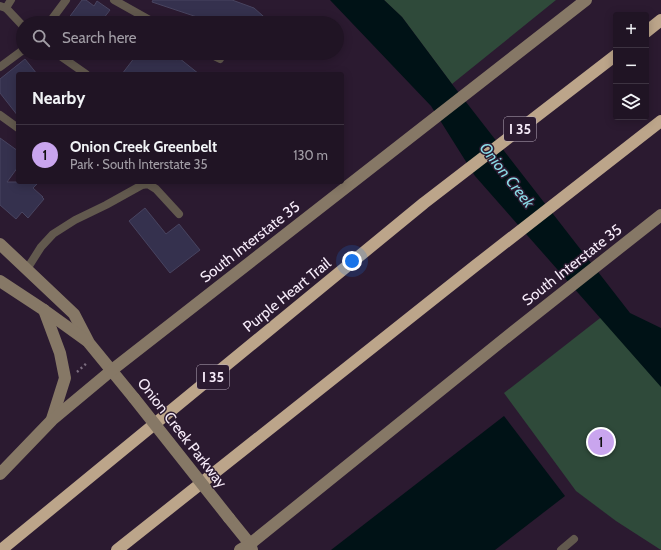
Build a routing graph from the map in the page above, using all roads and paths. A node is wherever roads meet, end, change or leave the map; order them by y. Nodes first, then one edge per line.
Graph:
1 (11, 0) edge
2 (66, 0) edge
3 (114, 0) edge
4 (586, 0) edge
5 (3, 7) edge
6 (54, 16) edge
7 (143, 16) edge
8 (16, 19) edge
9 (661, 20) edge
10 (649, 30) edge
11 (16, 55) edge
12 (613, 57) edge
13 (66, 60) edge
14 (0, 68) edge
15 (83, 72) edge
16 (0, 115) edge
17 (661, 121) edge
18 (16, 127) edge
19 (179, 214) dead end
20 (661, 215) edge
21 (0, 244) edge
22 (27, 270) junction
23 (0, 281) edge
24 (44, 310) junction
25 (89, 343) junction
26 (88, 362) dead end
27 (112, 370) junction
28 (76, 372) dead end
29 (52, 420) junction
30 (0, 474) edge
31 (151, 524) junction
32 (574, 539) dead end
33 (247, 548) edge
34 (2, 550) edge
35 (117, 550) edge
36 (122, 550) edge
37 (262, 550) edge
38 (561, 550) edge

1 - 5 lane
2 - 6 lane
3 - 7 lane
4 - 27 main road, South Interstate 35
5 - 8 lane
9 - 10 highway
11 - 14 lane
12 - 34 highway, Purple Heart Trail / I 35
13 - 15 lane
16 - 18 lane
17 - 31 highway
19 - 22 lane
20 - 33 main road, South Interstate 35
21 - 22 main road, Onion Creek Parkway
22 - 25 main road, Onion Creek Parkway
23 - 24 main road, Onion Creek Parkway
24 - 25 main road, Onion Creek Parkway
24 - 29 main road
25 - 27 main road, Onion Creek Parkway
26 - 28 path
27 - 29 main road, South Interstate 35
27 - 33 main road, Onion Creek Parkway, bridge
29 - 30 main road, South Interstate 35
31 - 35 highway
31 - 36 highway
32 - 38 lane
33 - 37 main road, Onion Creek Parkway

